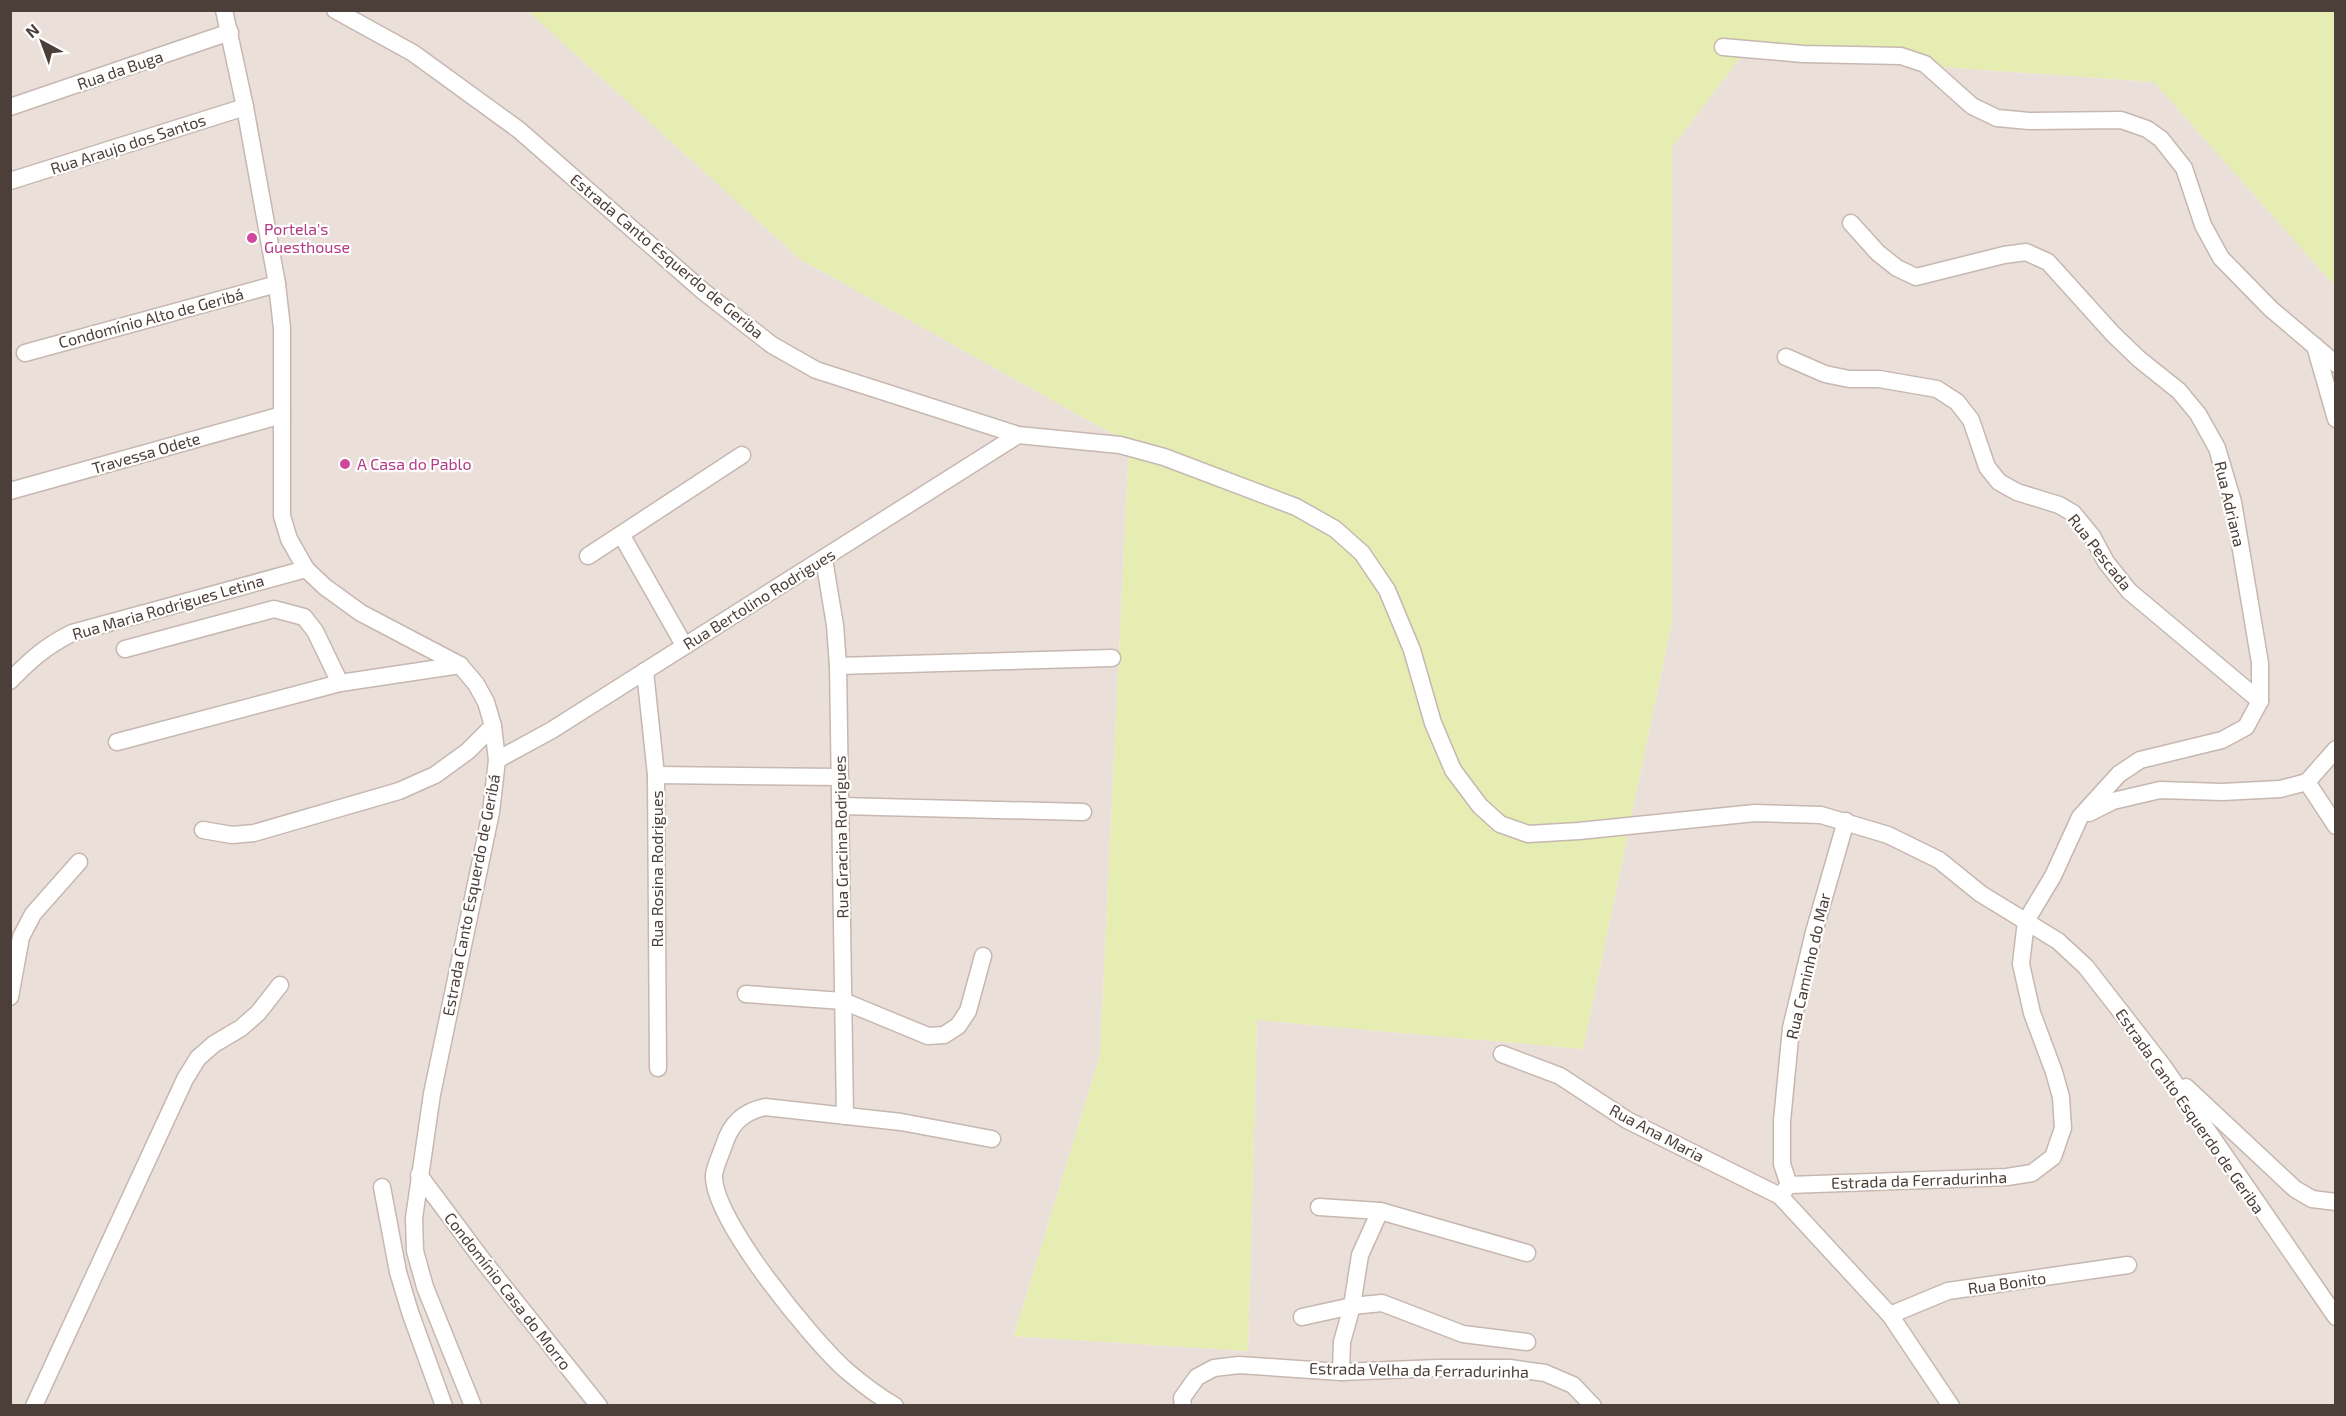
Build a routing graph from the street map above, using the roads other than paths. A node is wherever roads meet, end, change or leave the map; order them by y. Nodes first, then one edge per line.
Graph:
1 (224, 10) edge
2 (335, 10) edge
3 (230, 32) junction
4 (1723, 47) dead end
5 (245, 106) junction
6 (10, 107) edge
7 (10, 181) edge
8 (1851, 223) dead end
9 (277, 284) junction
10 (2314, 345) junction
11 (25, 353) dead end
12 (1786, 357) dead end
13 (2336, 364) edge
14 (282, 415) junction
15 (2336, 419) edge
16 (1018, 435) junction
17 (742, 454) dead end
18 (10, 491) edge
19 (622, 536) junction
20 (588, 556) dead end
21 (824, 559) junction
22 (306, 569) junction
23 (684, 645) junction
24 (125, 649) dead end
25 (1112, 658) dead end
26 (460, 665) junction
27 (838, 666) junction
28 (645, 671) junction
29 (10, 681) edge
30 (340, 683) junction
31 (2260, 701) junction
32 (494, 726) junction
33 (117, 742) dead end
34 (2336, 749) edge
35 (497, 759) junction
36 (656, 775) junction
37 (840, 777) junction
38 (2307, 782) junction
39 (840, 806) junction
40 (1083, 812) dead end
41 (2080, 817) junction
42 (1846, 821) junction
43 (2336, 826) edge
44 (202, 830) dead end
45 (78, 862) dead end
46 (2026, 921) junction
47 (983, 956) dead end
48 (280, 985) dead end
49 (746, 994) dead end
50 (10, 997) edge
51 (843, 1001) junction
52 (1502, 1054) dead end
53 (2163, 1066) junction
54 (658, 1068) dead end
55 (845, 1116) junction
56 (992, 1139) dead end
57 (419, 1175) junction
58 (382, 1187) dead end
59 (1784, 1190) junction
60 (2336, 1202) edge
61 (1319, 1207) dead end
62 (1380, 1211) junction
63 (1527, 1253) dead end
64 (2128, 1265) dead end
65 (1352, 1306) junction
66 (1890, 1315) junction
67 (1302, 1317) dead end
68 (2336, 1317) edge
69 (1527, 1342) dead end
70 (1341, 1372) junction
71 (34, 1406) edge
72 (444, 1406) edge
73 (473, 1406) edge
74 (599, 1406) edge
75 (895, 1406) edge
76 (1182, 1406) edge
77 (1593, 1406) edge
78 (1951, 1406) edge

1 - 3 street, Estrada Canto Esquerdo de Geribá
2 - 16 street, Estrada Canto Esquerdo de Geriba
3 - 5 street, Estrada Canto Esquerdo de Geribá
3 - 6 street, Rua da Buga
4 - 10 street
5 - 7 street, Rua Araujo dos Santos
5 - 9 street, Estrada Canto Esquerdo de Geribá
8 - 31 street, Rua Adriana
9 - 11 street, Condomínio Alto de Geribá
9 - 14 street, Estrada Canto Esquerdo de Geribá
10 - 13 street
10 - 15 street
12 - 31 street, Rua Pescada
14 - 18 street, Travessa Odete
14 - 22 street, Estrada Canto Esquerdo de Geribá
16 - 21 street, Rua Bertolino Rodrigues
16 - 42 street, Estrada Canto Esquerdo de Geriba
17 - 19 street
19 - 20 street
19 - 23 street
21 - 23 street, Rua Bertolino Rodrigues
21 - 27 street, Rua Gracina Rodrigues
22 - 26 street, Estrada Canto Esquerdo de Geribá
22 - 29 street, Rua Maria Rodrigues Letina
23 - 28 street, Rua Bertolino Rodrigues
24 - 30 street
25 - 27 street
26 - 30 street
26 - 32 street, Estrada Canto Esquerdo de Geribá
27 - 37 street, Rua Gracina Rodrigues
28 - 35 street, Rua Bertolino Rodrigues
28 - 36 street, Rua Rosina Rodrigues
30 - 33 street
31 - 41 street, Rua Adriana
32 - 35 street, Estrada Canto Esquerdo de Geribá
32 - 44 street
34 - 38 street
35 - 57 street, Estrada Canto Esquerdo de Geribá
36 - 37 street
36 - 54 street, Rua Rosina Rodrigues
37 - 39 street, Rua Gracina Rodrigues
38 - 41 street
38 - 43 street
39 - 40 street
39 - 51 street, Rua Gracina Rodrigues
41 - 46 street, Estrada da Ferradurinha
42 - 46 street, Estrada Canto Esquerdo de Geriba
42 - 59 street, Rua Caminho do Mar
45 - 50 street
46 - 53 street, Estrada Canto Esquerdo de Geriba
46 - 59 street, Estrada da Ferradurinha
47 - 51 street
48 - 71 street
49 - 51 street
51 - 55 street, Rua Gracina Rodrigues
52 - 59 street, Rua Ana Maria
53 - 60 street
53 - 68 street, Estrada Canto Esquerdo de Geriba
55 - 56 street
55 - 75 street
57 - 73 street, Estrada Canto Esquerdo de Geribá
57 - 74 street, Condomínio Casa do Morro
58 - 72 street
59 - 66 street
61 - 62 street
62 - 63 street
62 - 65 street
64 - 66 street, Rua Bonito
65 - 67 street
65 - 69 street
65 - 70 street
66 - 78 street
70 - 76 street, Estrada Velha da Ferradurinha
70 - 77 street, Estrada Velha da Ferradurinha

